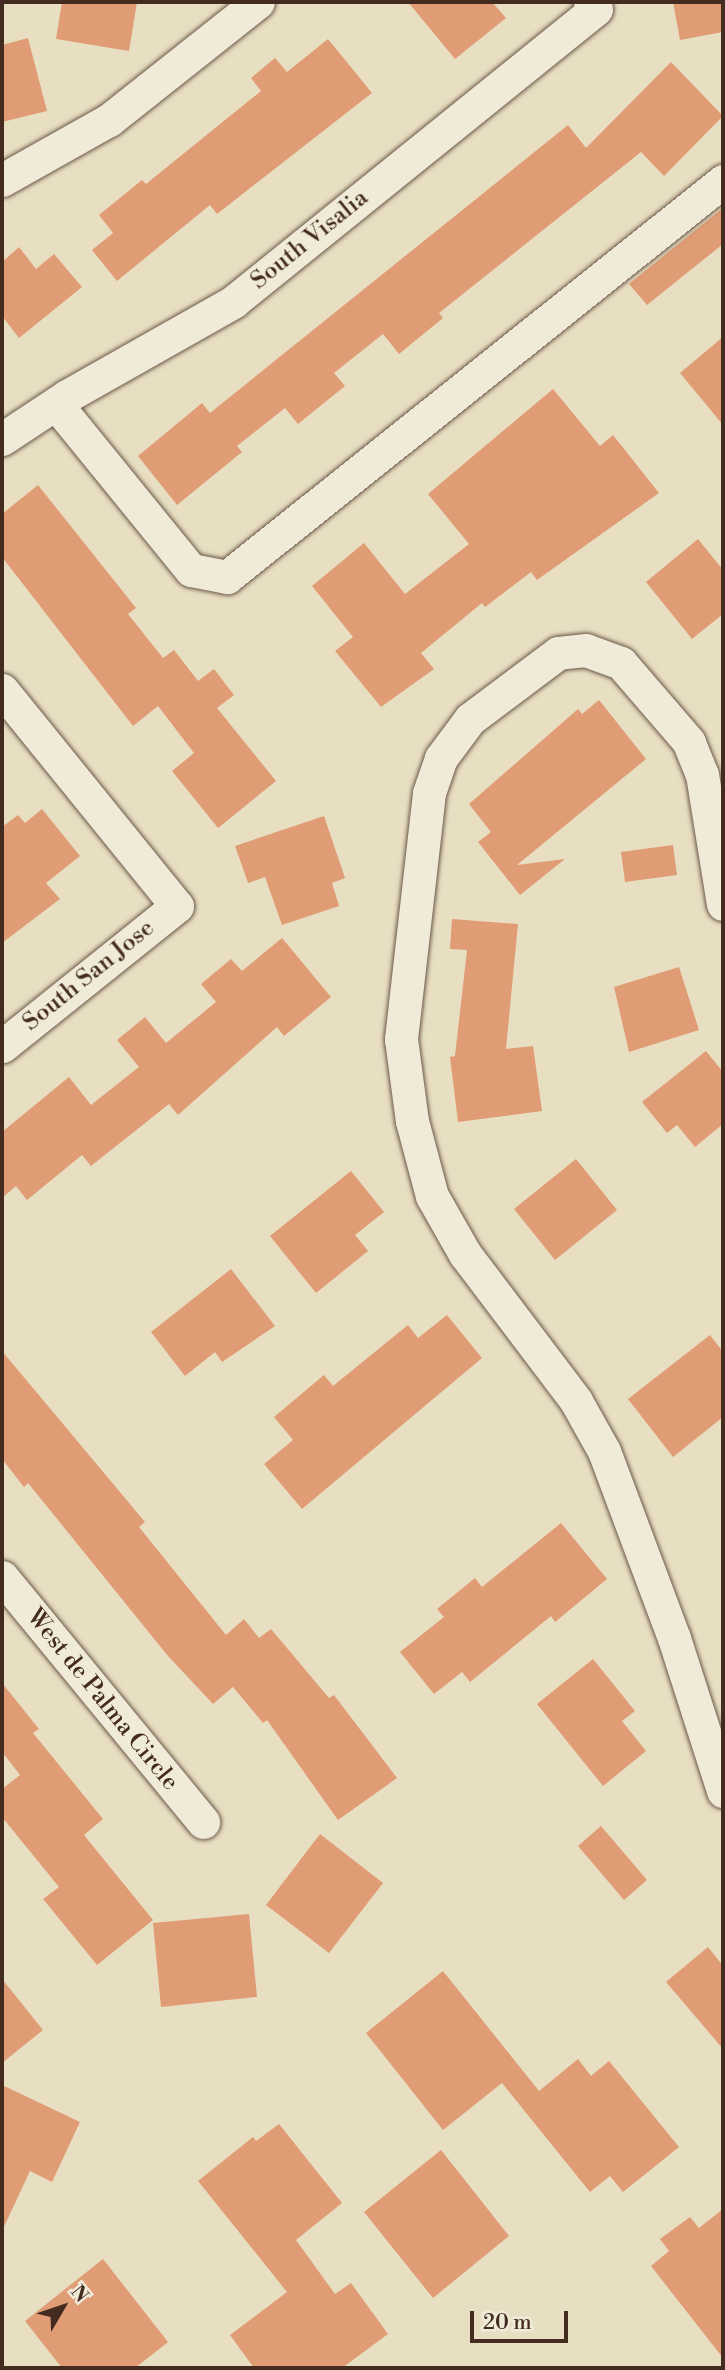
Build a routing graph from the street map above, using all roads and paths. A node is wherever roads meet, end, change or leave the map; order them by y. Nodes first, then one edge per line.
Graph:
1 (258, 2) edge
2 (593, 5) edge
3 (2, 180) edge
4 (723, 181) edge
5 (56, 404) junction
6 (2, 439) edge
7 (2, 690) edge
8 (723, 904) edge
9 (2, 1046) edge
10 (2, 1577) edge
11 (723, 1790) edge
12 (203, 1822) dead end

1 - 3 street
2 - 5 street, South Visalia
4 - 5 street
5 - 6 street, South Visalia
7 - 9 street, South San Jose
8 - 11 street
10 - 12 street, West de Palma Circle

